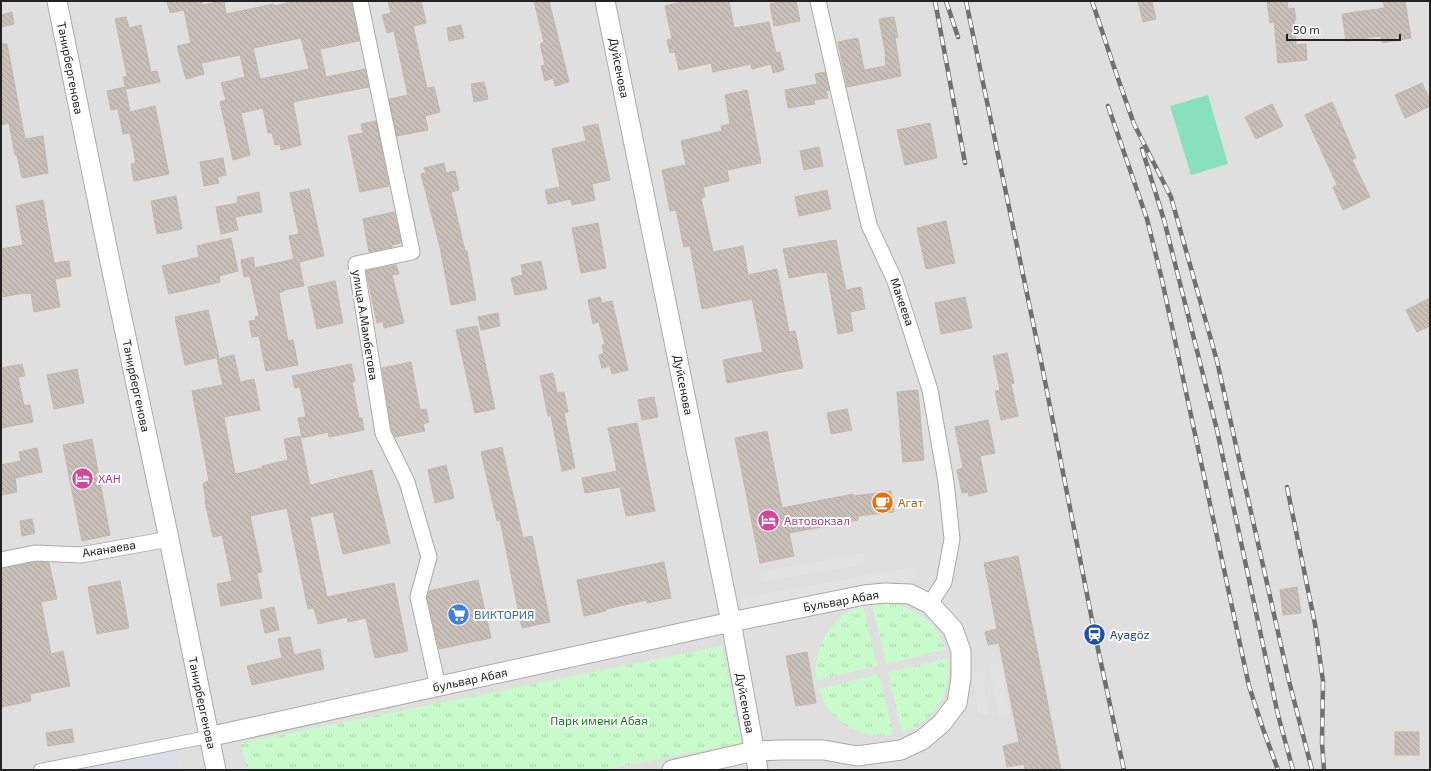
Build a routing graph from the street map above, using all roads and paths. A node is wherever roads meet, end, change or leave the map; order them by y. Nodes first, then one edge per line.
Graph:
1 (57, 1) edge
2 (360, 1) edge
3 (605, 1) edge
4 (818, 1) edge
5 (169, 539) junction
6 (1, 560) edge
7 (930, 604) junction
8 (731, 622) junction
9 (438, 687) junction
10 (208, 737) junction
11 (754, 751) junction
12 (40, 770) edge
13 (216, 770) edge
14 (672, 770) edge
15 (758, 770) edge

1 - 5 street, Танирбергенова
2 - 9 street, улица А.Мамбетова
3 - 8 street, Дуйсенова
4 - 7 street, Макеева
5 - 6 street, Аканаева
5 - 10 street, Танирбергенова
7 - 8 street, Бульвар Абая
7 - 11 street, Бульвар Абая
8 - 9 street, бульвар Абая
8 - 11 street, Дуйсенова
9 - 10 street, бульвар Абая
10 - 12 street
10 - 13 street, Танирбергенова
11 - 14 street
11 - 15 street, Дуйсенова

